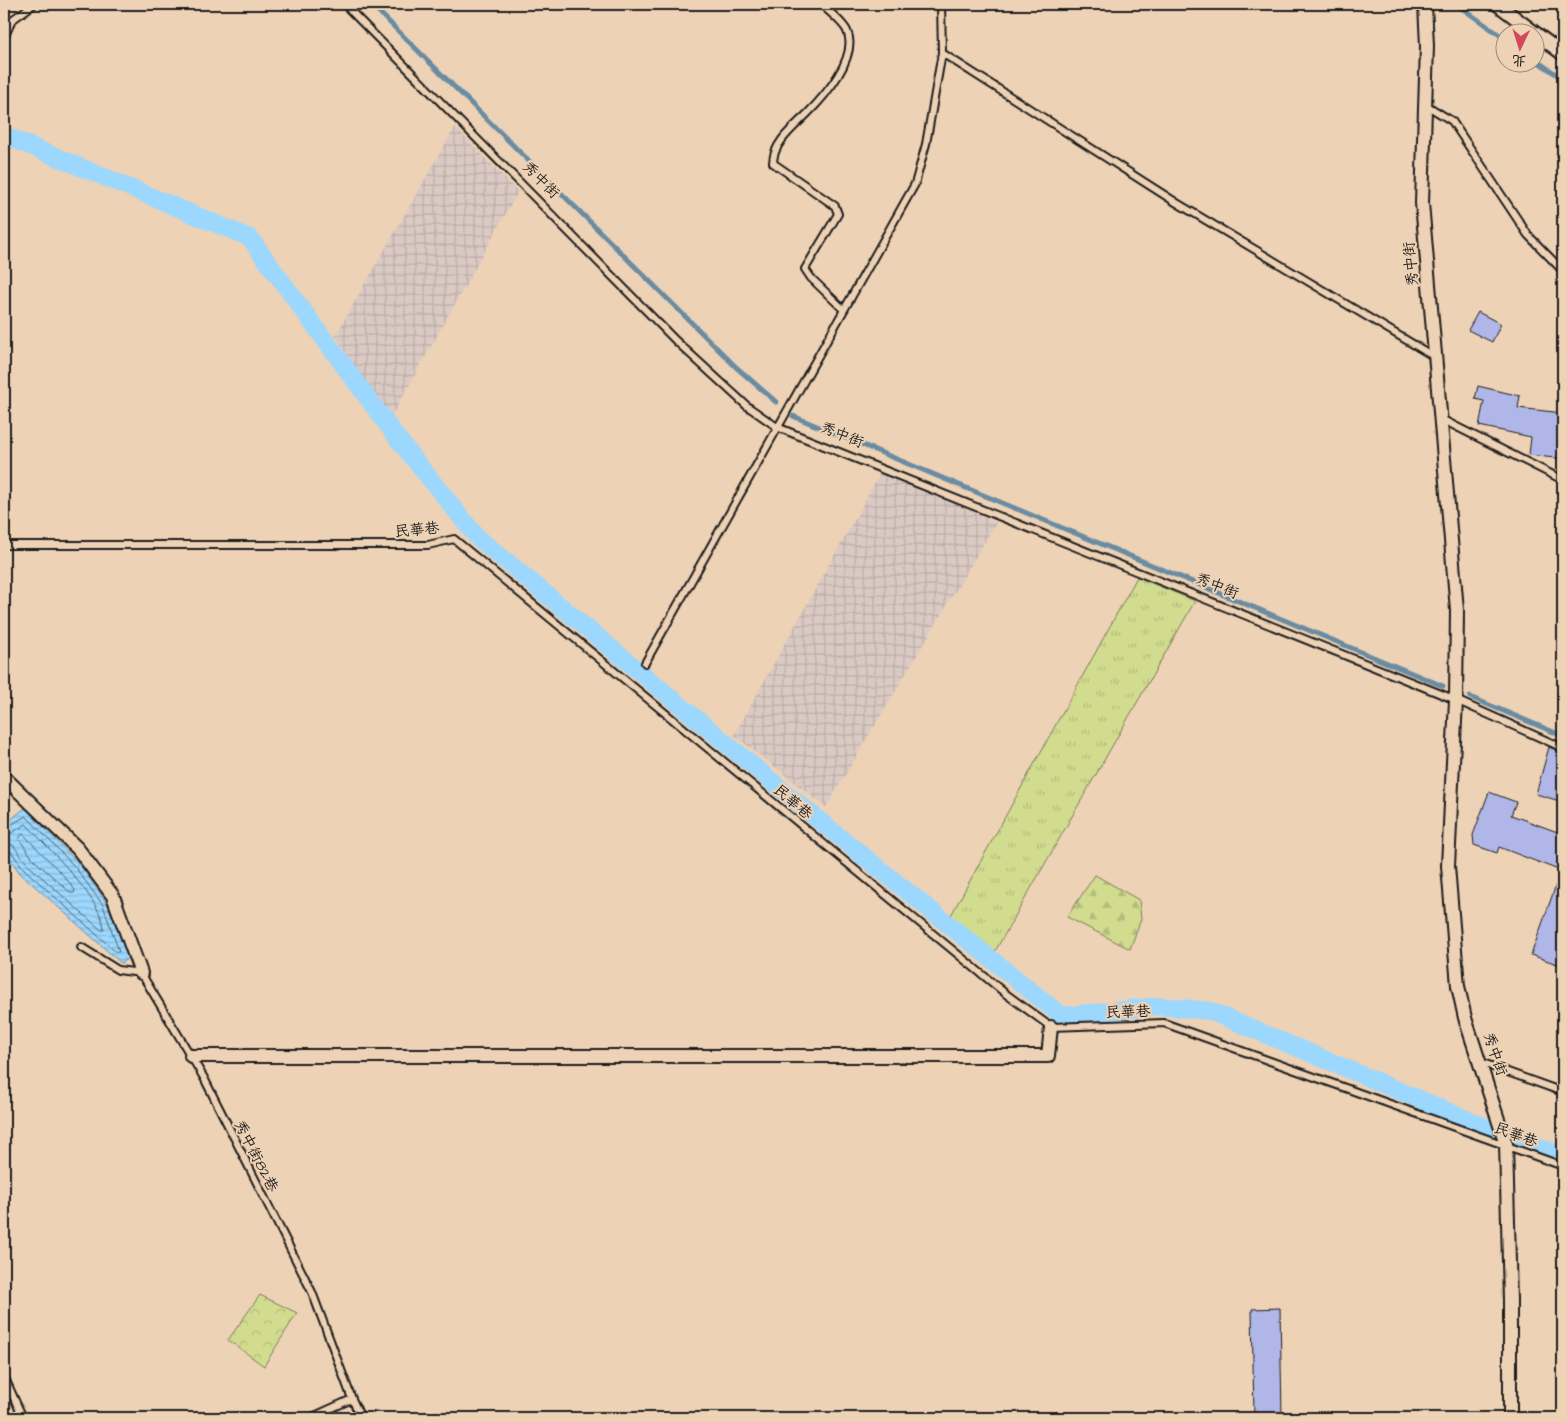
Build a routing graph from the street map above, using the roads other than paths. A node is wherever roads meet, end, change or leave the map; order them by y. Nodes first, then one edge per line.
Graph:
1 (34, 4) edge
2 (344, 4) edge
3 (821, 4) edge
4 (941, 4) edge
5 (1425, 4) edge
6 (1497, 4) edge
7 (4, 38) edge
8 (942, 53) junction
9 (1563, 54) edge
10 (1425, 105) junction
11 (1563, 271) edge
12 (844, 309) junction
13 (1434, 353) junction
14 (1440, 419) junction
15 (778, 427) junction
16 (1563, 480) edge
17 (4, 545) edge
18 (645, 663) dead end
19 (1456, 700) junction
20 (1563, 748) edge
21 (4, 777) edge
22 (81, 946) dead end
23 (141, 974) junction
24 (1051, 1027) junction
25 (191, 1056) junction
26 (1480, 1062) junction
27 (1563, 1092) edge
28 (1506, 1144) junction
29 (1563, 1166) edge
30 (4, 1376) edge
31 (352, 1399) junction
32 (23, 1418) edge
33 (310, 1418) edge
34 (361, 1418) edge
35 (1510, 1418) edge

1 - 7 lane
2 - 15 lane, 秀中街
3 - 12 lane
4 - 8 lane
5 - 10 street, 秀中街
6 - 9 street
8 - 12 lane
8 - 13 lane
10 - 11 lane
10 - 13 street, 秀中街
12 - 15 lane
13 - 14 street, 秀中街
14 - 16 lane
14 - 19 street, 秀中街
15 - 18 lane
15 - 19 lane, 秀中街
17 - 24 lane, 民華巷
19 - 20 lane, 秀中街
19 - 26 street, 秀中街
21 - 23 street
22 - 23 lane
23 - 25 lane, 秀中街82巷
24 - 25 street
24 - 28 lane, 民華巷
25 - 31 lane, 秀中街82巷
26 - 27 lane
26 - 28 street, 秀中街
28 - 29 lane, 民華巷
28 - 35 street, 秀中街
30 - 32 lane
31 - 33 lane
31 - 34 lane, 秀中街82巷

